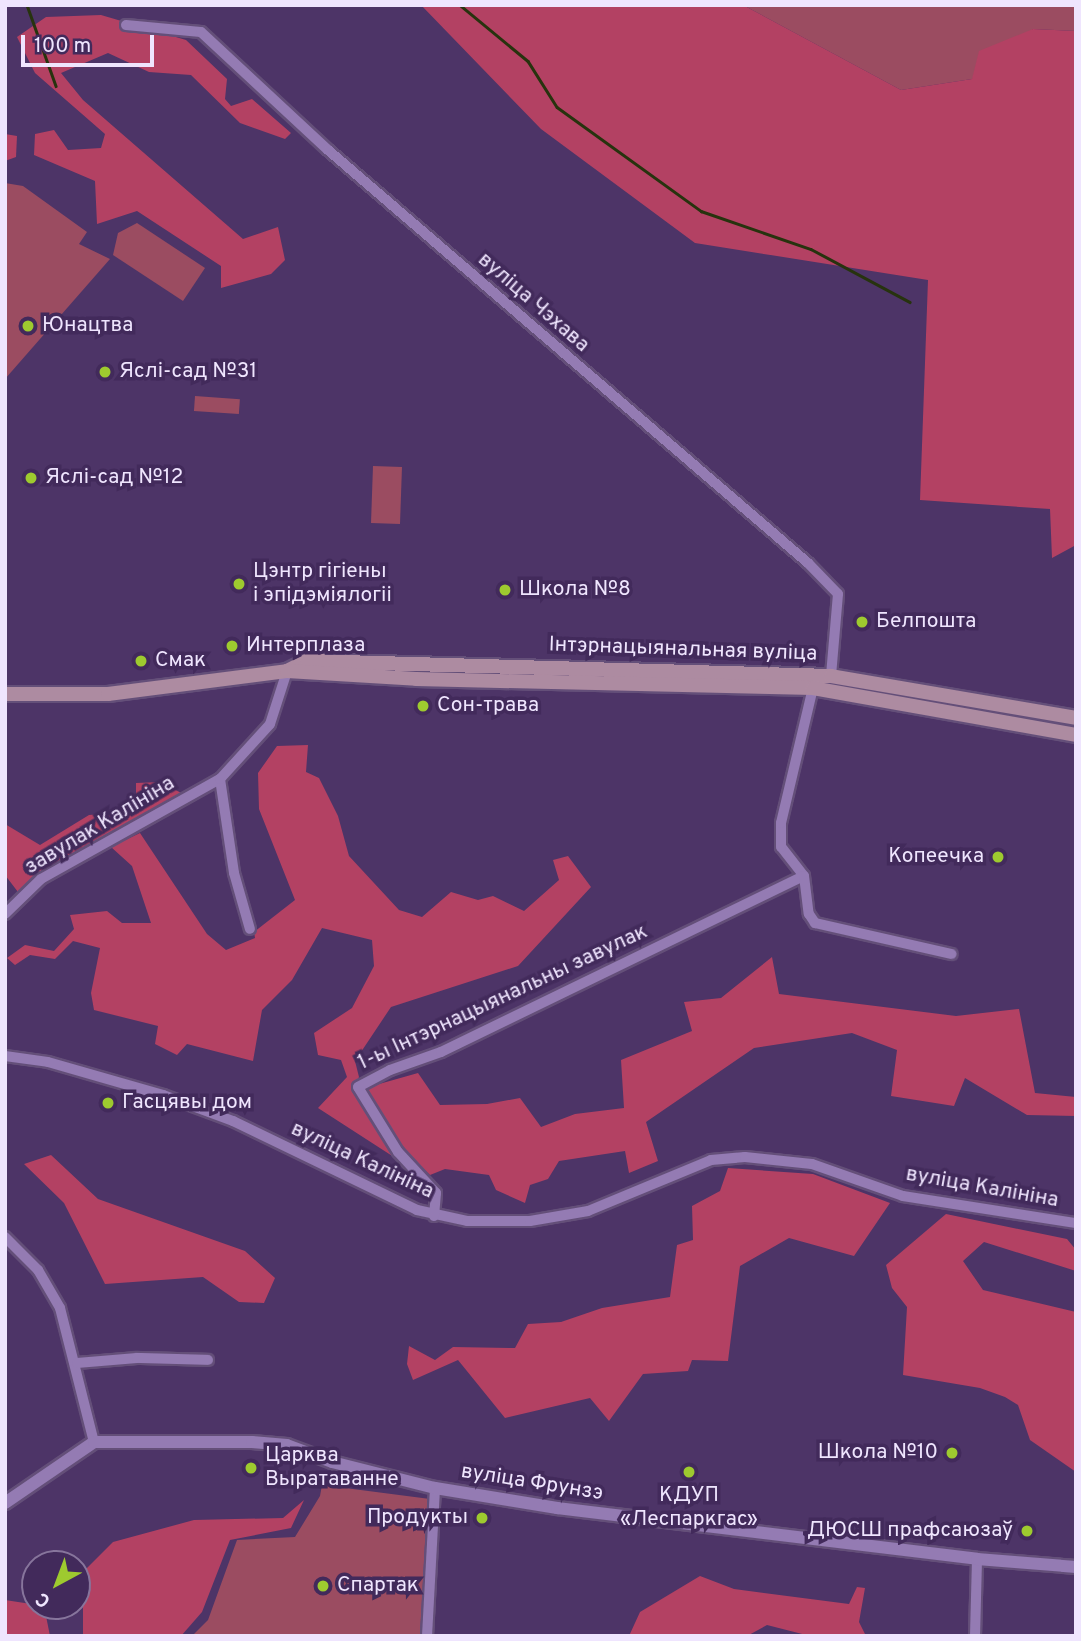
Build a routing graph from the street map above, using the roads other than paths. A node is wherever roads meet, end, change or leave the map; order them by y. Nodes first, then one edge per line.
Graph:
1 (126, 25) dead end
2 (287, 671) junction
3 (612, 674) junction
4 (830, 684) junction
5 (813, 688) junction
6 (5, 694) edge
7 (1076, 719) edge
8 (1076, 735) edge
9 (220, 779) junction
10 (804, 876) junction
11 (5, 914) edge
12 (250, 929) dead end
13 (952, 954) dead end
14 (5, 1056) edge
15 (434, 1216) junction
16 (1076, 1223) edge
17 (5, 1237) edge
18 (208, 1360) dead end
19 (77, 1363) junction
20 (94, 1442) junction
21 (435, 1488) junction
22 (5, 1503) edge
23 (977, 1559) junction
24 (1076, 1567) edge
25 (428, 1636) edge
26 (975, 1636) edge

1 - 4 street, вуліца Чэхава
2 - 3 main road, Інтэрнацыянальная вуліца
2 - 6 main road, Інтэрнацыянальная вуліца
2 - 9 street, завулак Калініна
3 - 4 main road, Інтэрнацыянальная вуліца
3 - 5 main road, Інтэрнацыянальная вуліца
4 - 5 main road, Інтэрнацыянальная вуліца
4 - 7 main road, Інтэрнацыянальная вуліца
4 - 8 main road, Інтэрнацыянальная вуліца
5 - 10 street
9 - 11 street, завулак Калініна
9 - 12 street
10 - 13 street
10 - 15 street, 1-ы Інтэрнацыянальны завулак
14 - 15 street, вуліца Калініна
15 - 16 street, вуліца Калініна
17 - 19 street
18 - 19 street
19 - 20 street
20 - 21 street, вуліца Фрунзэ
20 - 22 street
21 - 23 street, вуліца Фрунзэ
21 - 25 street
23 - 24 street, вуліца Фрунзэ
23 - 26 street

